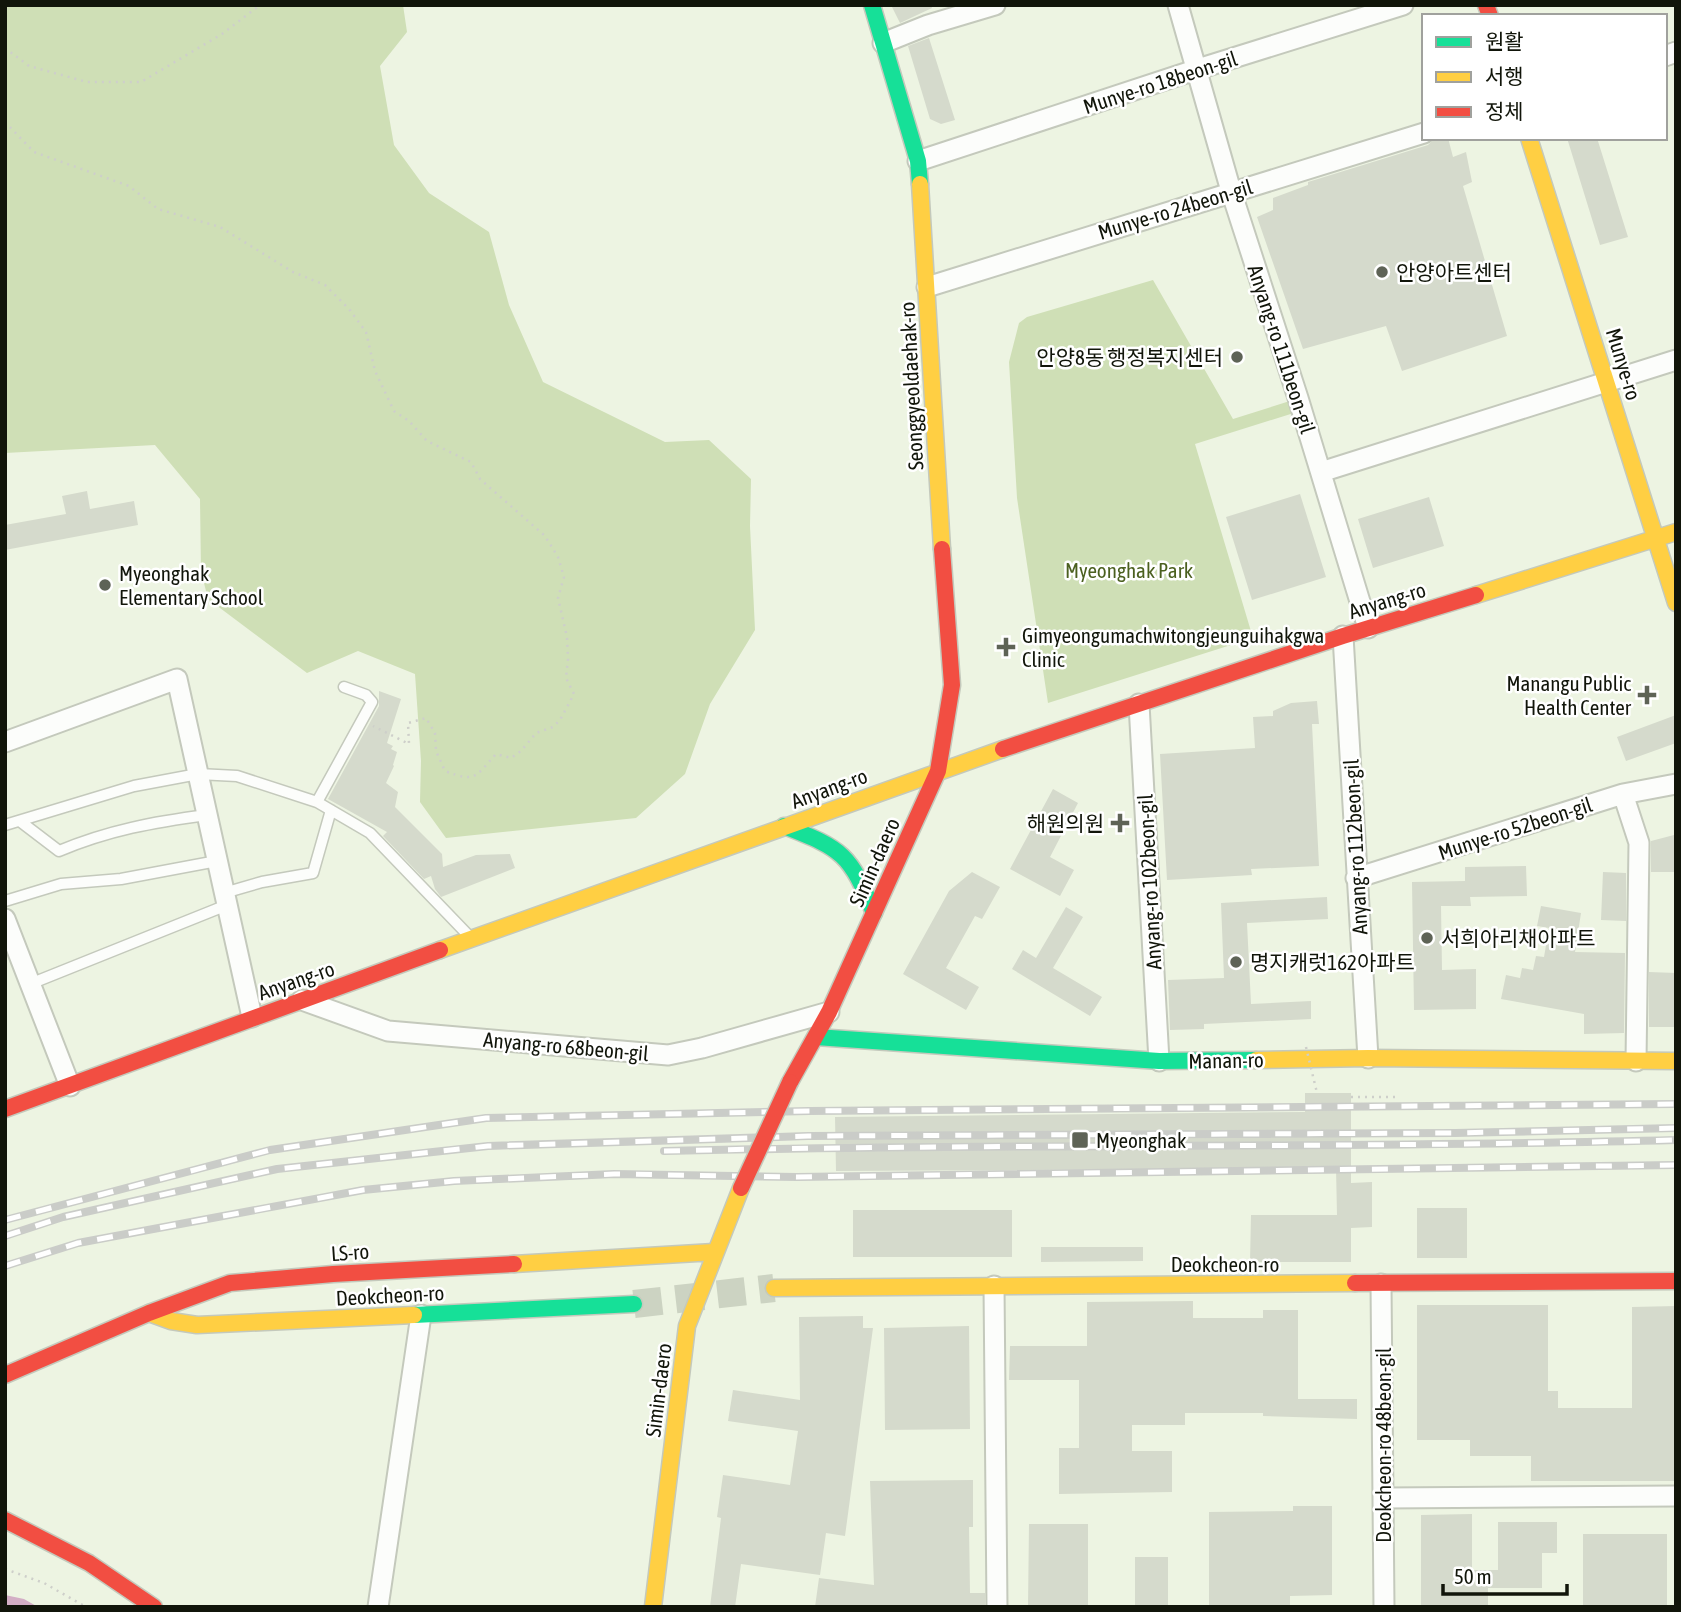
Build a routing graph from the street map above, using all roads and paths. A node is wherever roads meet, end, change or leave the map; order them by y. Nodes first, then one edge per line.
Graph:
1 (260, 5) edge
2 (872, 5) edge
3 (995, 5) edge
4 (1178, 5) edge
5 (1403, 5) edge
6 (883, 43) junction
7 (5, 48) edge
8 (1198, 69) junction
9 (5, 121) edge
10 (1422, 134) edge
11 (1530, 140) edge
12 (918, 161) junction
13 (1231, 191) junction
14 (927, 287) junction
15 (1676, 360) edge
16 (1608, 382) junction
17 (1321, 472) junction
18 (1676, 532) edge
19 (1654, 539) junction
20 (1676, 603) edge
21 (1368, 628) junction
22 (1343, 636) junction
23 (344, 687) dead end
24 (1139, 704) junction
25 (362, 720) junction
26 (5, 742) edge
27 (938, 771) junction
28 (198, 774) junction
29 (1676, 784) edge
30 (1623, 794) junction
31 (317, 802) junction
32 (331, 810) junction
33 (207, 815) junction
34 (21, 822) junction
35 (5, 825) edge
36 (784, 826) junction
37 (217, 861) junction
38 (1356, 878) junction
39 (226, 899) junction
40 (5, 901) edge
41 (874, 912) junction
42 (5, 919) edge
43 (472, 939) junction
44 (30, 984) junction
45 (302, 1000) junction
46 (829, 1012) junction
47 (252, 1017) junction
48 (817, 1037) junction
49 (1306, 1047) dead end
50 (1368, 1058) junction
51 (1160, 1061) junction
52 (1636, 1061) junction
53 (1676, 1061) edge
54 (70, 1086) junction
55 (1317, 1093) dead end
56 (1351, 1097) dead end
57 (1400, 1097) dead end
58 (5, 1109) edge
59 (714, 1252) junction
60 (1676, 1281) edge
61 (1381, 1283) junction
62 (994, 1286) junction
63 (774, 1288) tunnel mouth
64 (634, 1304) tunnel mouth
65 (149, 1314) junction
66 (421, 1315) junction
67 (5, 1375) edge
68 (1676, 1496) edge
69 (1384, 1497) junction
70 (5, 1520) edge
71 (5, 1569) edge
72 (86, 1607) edge
73 (154, 1607) edge
74 (378, 1607) edge
75 (653, 1607) edge
76 (997, 1607) edge
77 (1384, 1607) edge

1 - 7 path
2 - 6 street, Seonggyeoldaehak-ro
3 - 6 street
4 - 8 street, Anyang-ro 111beon-gil
5 - 8 street, Munye-ro 18beon-gil
6 - 12 street, Seonggyeoldaehak-ro
8 - 12 street, Munye-ro 18beon-gil
8 - 13 street, Anyang-ro 111beon-gil
9 - 25 path
10 - 13 street, Munye-ro 24beon-gil
11 - 16 street, Munye-ro
12 - 14 street, Seonggyeoldaehak-ro
13 - 14 street, Munye-ro 24beon-gil
13 - 17 street, Anyang-ro 111beon-gil
14 - 27 street, Seonggyeoldaehak-ro
15 - 16 street
16 - 17 street
16 - 19 street, Munye-ro
17 - 21 street, Anyang-ro 111beon-gil
18 - 19 street, Anyang-ro
19 - 20 street, Munye-ro
19 - 21 street, Anyang-ro
21 - 22 street, Anyang-ro
22 - 24 street, Anyang-ro
22 - 38 street, Anyang-ro 112beon-gil
23 - 25 lane
24 - 27 street, Anyang-ro
24 - 51 street, Anyang-ro 102beon-gil
25 - 31 lane
26 - 28 street
27 - 36 street, Anyang-ro
27 - 41 street, Simin-daero
28 - 31 lane
28 - 33 street
28 - 34 lane
29 - 30 street, Munye-ro 52beon-gil
30 - 38 street, Munye-ro 52beon-gil
30 - 52 street
31 - 32 lane
32 - 39 lane
32 - 43 lane
33 - 34 lane
33 - 37 street
34 - 35 lane
36 - 41 street
36 - 43 street, Anyang-ro
37 - 39 street
37 - 40 lane
38 - 50 street, Anyang-ro 112beon-gil
39 - 44 lane
39 - 47 street
41 - 46 street, Simin-daero
42 - 44 street
43 - 45 street, Anyang-ro
44 - 54 street
45 - 46 street, Anyang-ro 68beon-gil
45 - 47 street, Anyang-ro
46 - 48 street, Simin-daero
47 - 54 street, Anyang-ro
48 - 51 street, Manan-ro
48 - 59 street, Simin-daero, bridge
49 - 55 path, bridge
50 - 51 street, Manan-ro
50 - 52 street, Manan-ro
52 - 53 street, Manan-ro
54 - 58 street, Anyang-ro
56 - 57 path
59 - 65 street, LS-ro
59 - 75 street, Simin-daero
60 - 61 street, Deokcheon-ro
61 - 62 street, Deokcheon-ro
61 - 69 street, Deokcheon-ro 48beon-gil
62 - 63 street, Deokcheon-ro
62 - 76 street
64 - 66 street, Deokcheon-ro
65 - 66 street, Deokcheon-ro
65 - 67 street, LS-ro
66 - 74 street
68 - 69 street
69 - 77 street, Deokcheon-ro 48beon-gil
70 - 73 street
71 - 72 path

